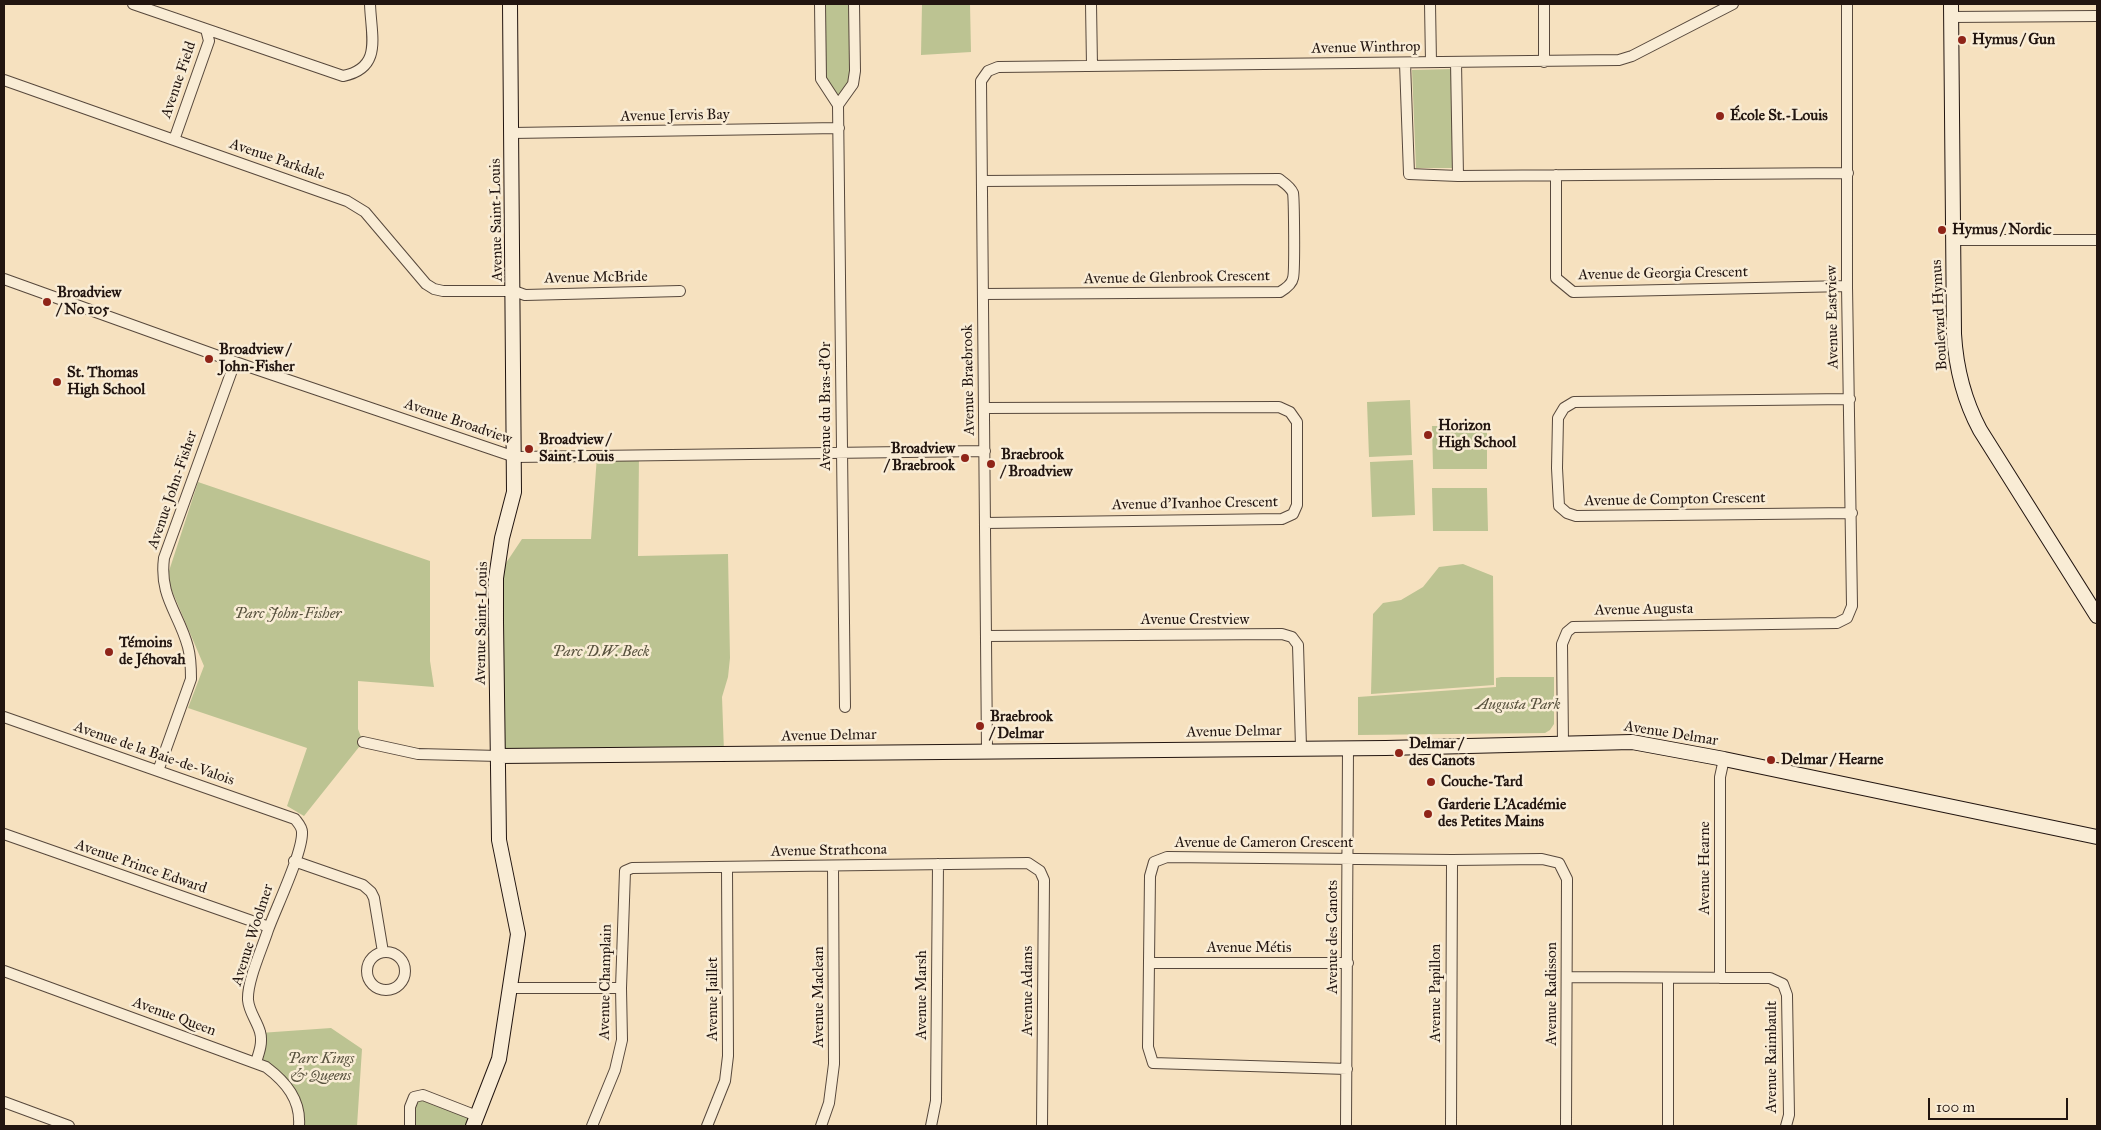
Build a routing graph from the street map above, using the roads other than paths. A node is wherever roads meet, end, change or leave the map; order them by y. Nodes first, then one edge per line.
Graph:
1 (133, 4) edge
2 (370, 4) edge
3 (510, 4) edge
4 (820, 4) edge
5 (854, 4) edge
6 (1091, 4) edge
7 (1430, 4) edge
8 (1544, 4) edge
9 (1733, 4) edge
10 (1847, 4) edge
11 (1951, 10) edge
12 (2097, 16) edge
13 (206, 29) junction
14 (1430, 62) junction
15 (1456, 62) junction
16 (1544, 62) junction
17 (1405, 63) junction
18 (1092, 66) junction
19 (988, 71) joint
20 (4, 80) edge
21 (838, 105) junction
22 (838, 128) junction
23 (512, 133) junction
24 (174, 140) junction
25 (1848, 173) junction
26 (1458, 176) junction
27 (1556, 176) junction
28 (982, 181) junction
29 (1953, 240) junction
30 (2097, 240) edge
31 (4, 279) edge
32 (1848, 286) junction
33 (680, 291) dead end
34 (514, 292) junction
35 (983, 294) junction
36 (235, 362) junction
37 (1850, 399) junction
38 (984, 408) junction
39 (985, 451) junction
40 (842, 452) junction
41 (515, 457) junction
42 (1852, 513) junction
43 (985, 523) junction
44 (2097, 616) edge
45 (1837, 623) joint
46 (986, 636) junction
47 (845, 708) dead end
48 (4, 718) edge
49 (363, 742) dead end
50 (1563, 744) junction
51 (1301, 747) junction
52 (1348, 748) junction
53 (987, 750) junction
54 (499, 756) junction
55 (1724, 759) junction
56 (158, 771) junction
57 (295, 819) joint
58 (4, 834) edge
59 (2097, 837) edge
60 (1348, 859) junction
61 (1452, 860) junction
62 (294, 862) junction
63 (1028, 863) joint
64 (1559, 863) joint
65 (938, 864) junction
66 (832, 866) junction
67 (632, 868) joint
68 (727, 868) junction
69 (269, 928) junction
70 (382, 952) dead end
71 (1150, 963) junction
72 (1348, 963) junction
73 (4, 971) edge
74 (1567, 977) junction
75 (1720, 978) junction
76 (1668, 979) junction
77 (510, 988) junction
78 (621, 988) junction
79 (256, 1062) junction
80 (1347, 1068) junction
81 (4, 1102) edge
82 (475, 1121) edge
83 (69, 1126) edge
84 (299, 1126) edge
85 (410, 1126) edge
86 (592, 1126) edge
87 (707, 1126) edge
88 (821, 1126) edge
89 (931, 1126) edge
90 (1042, 1126) edge
91 (1346, 1126) edge
92 (1451, 1126) edge
93 (1566, 1126) edge
94 (1668, 1126) edge
95 (1786, 1126) edge

1 - 13 street
2 - 13 street
3 - 23 street, Avenue Saint-Louis
4 - 21 street
5 - 21 street
6 - 18 street
7 - 14 street
8 - 16 street
9 - 16 street, Avenue Winthrop
10 - 25 street, Avenue Eastview
11 - 12 street
11 - 29 street, Boulevard Hymus
13 - 24 street, Avenue Field
14 - 15 street, Avenue Winthrop
14 - 17 street, Avenue Winthrop
15 - 16 street, Avenue Winthrop
15 - 26 street
17 - 18 street, Avenue Winthrop
17 - 26 street
18 - 19 street, Avenue Winthrop
19 - 28 street, Avenue Braebrook
20 - 24 street, Avenue Parkdale
21 - 22 street, Avenue du Bras-d'Or
22 - 23 street, Avenue Jervis Bay
22 - 40 street, Avenue du Bras-d'Or
23 - 34 street, Avenue Saint-Louis
24 - 34 street, Avenue Parkdale
25 - 27 street
25 - 32 street, Avenue Eastview
26 - 27 street
27 - 32 street, Avenue de Georgia Crescent
28 - 35 street, Avenue Braebrook
28 - 35 street, Avenue de Glenbrook Crescent
29 - 30 street
29 - 44 street, Boulevard Hymus
31 - 36 street, Avenue Broadview
32 - 37 street, Avenue Eastview
33 - 34 street, Avenue McBride
34 - 41 street, Avenue Saint-Louis
35 - 38 street, Avenue Braebrook
36 - 41 street, Avenue Broadview
36 - 56 street, Avenue John-Fisher
37 - 42 street, Avenue Eastview
37 - 42 street, Avenue de Compton Crescent
38 - 39 street, Avenue Braebrook
38 - 43 street, Avenue d'Ivanhoe Crescent
39 - 40 street, Avenue Broadview
39 - 43 street, Avenue Braebrook
40 - 41 street, Avenue Broadview
40 - 47 street, Avenue du Bras-d'Or
41 - 54 street, Avenue Saint-Louis
42 - 45 street, Avenue Eastview
43 - 46 street, Avenue Braebrook
45 - 50 street, Avenue Augusta
46 - 51 street, Avenue Crestview
46 - 53 street, Avenue Braebrook
48 - 56 street, Avenue de la Baie-de-Valois
49 - 54 street, Avenue Delmar
50 - 52 street, Avenue Delmar
50 - 55 street, Avenue Delmar
51 - 52 street, Avenue Delmar
51 - 53 street, Avenue Delmar
52 - 60 street, Avenue des Canots
53 - 54 street, Avenue Delmar
54 - 77 street, Avenue Saint-Louis
55 - 59 street, Avenue Delmar
55 - 75 street, Avenue Hearne
56 - 57 street, Avenue de la Baie-de-Valois
57 - 62 street, Avenue Woolmer
58 - 69 street, Avenue Prince Edward
60 - 61 street, Avenue de Cameron Crescent
60 - 71 street, Avenue de Cameron Crescent
60 - 72 street, Avenue des Canots
61 - 64 street, Avenue de Cameron Crescent
61 - 92 street, Avenue Papillon
62 - 69 street, Avenue Woolmer
62 - 70 street
63 - 65 street, Avenue Strathcona
63 - 90 street, Avenue Adams
64 - 74 street, Avenue Radisson
65 - 66 street, Avenue Strathcona
65 - 89 street, Avenue Marsh
66 - 68 street, Avenue Strathcona
66 - 88 street, Avenue Maclean
67 - 68 street, Avenue Strathcona
67 - 78 street, Avenue Champlain
68 - 87 street, Avenue Jaillet
69 - 79 street, Avenue Woolmer
71 - 72 street, Avenue Métis
71 - 80 street, Avenue de Cameron Crescent
72 - 80 street, Avenue des Canots
73 - 79 street, Avenue Queen
74 - 76 street, Avenue Raimbault
74 - 93 street, Avenue Radisson
75 - 76 street, Avenue Raimbault
75 - 95 street, Avenue Raimbault
76 - 94 street
77 - 78 street
77 - 82 street, Avenue Saint-Louis
78 - 86 street, Avenue Champlain
79 - 84 street, Avenue Queen
80 - 91 street, Avenue des Canots
81 - 83 street
82 - 85 street, Avenue Saint-Louis

